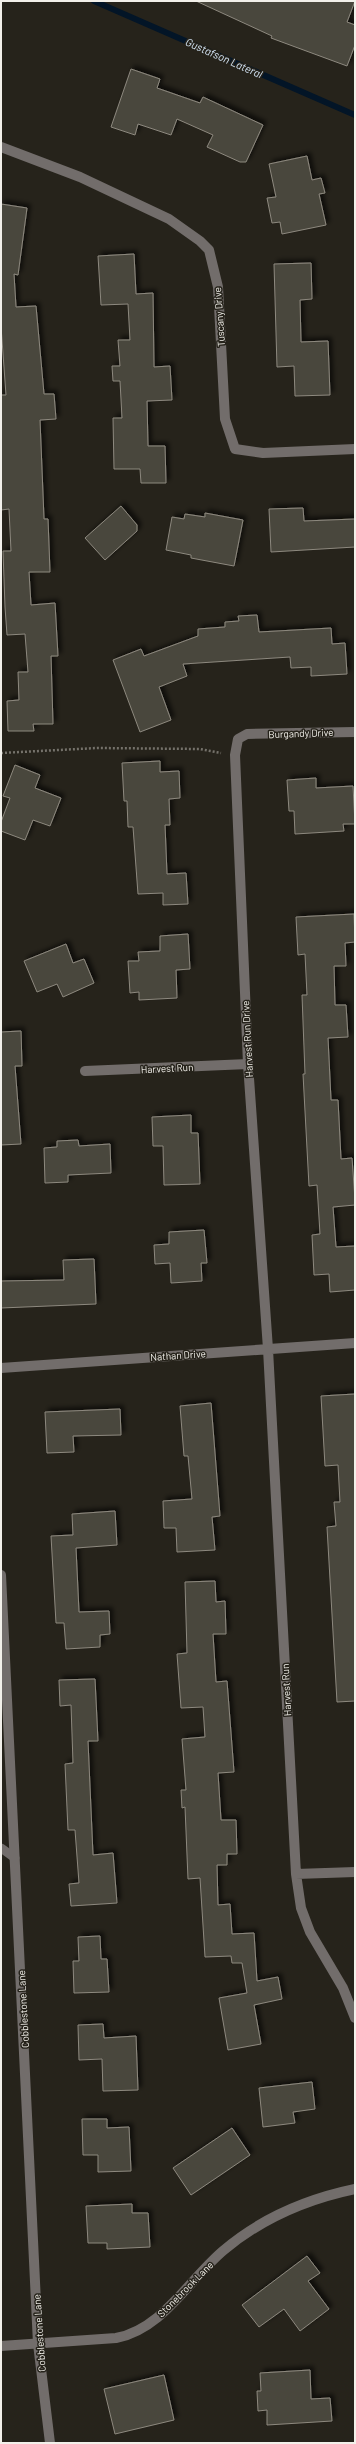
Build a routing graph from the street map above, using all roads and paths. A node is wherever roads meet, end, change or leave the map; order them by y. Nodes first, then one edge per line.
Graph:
1 (1, 146) edge
2 (355, 449) edge
3 (355, 732) edge
4 (247, 734) joint
5 (1, 753) edge
6 (235, 755) junction
7 (248, 1064) junction
8 (85, 1071) dead end
9 (355, 1343) edge
10 (268, 1349) junction
11 (1, 1368) edge
12 (1, 1575) edge
13 (1, 1848) edge
14 (15, 1858) junction
15 (355, 1872) edge
16 (296, 1874) junction
17 (355, 2018) edge
18 (355, 2189) edge
19 (38, 2344) junction
20 (1, 2346) edge
21 (50, 2443) edge

1 - 2 street, Tuscany Drive
3 - 4 street, Burgandy Drive
4 - 6 street, Harvest Run Drive
5 - 6 path
6 - 7 street, Harvest Run Drive
7 - 8 street, Harvest Run
7 - 10 street, Harvest Run Drive
9 - 10 street, Nathan Drive
10 - 11 street, Nathan Drive
10 - 16 street, Harvest Run
12 - 14 street, Cobblestone Lane
13 - 14 lane
14 - 19 street, Cobblestone Lane
15 - 16 street
16 - 17 street, Harvest Run
18 - 19 street, Stonebrook Lane
19 - 20 street, Stonebrook Lane
19 - 21 street, Cobblestone Lane

